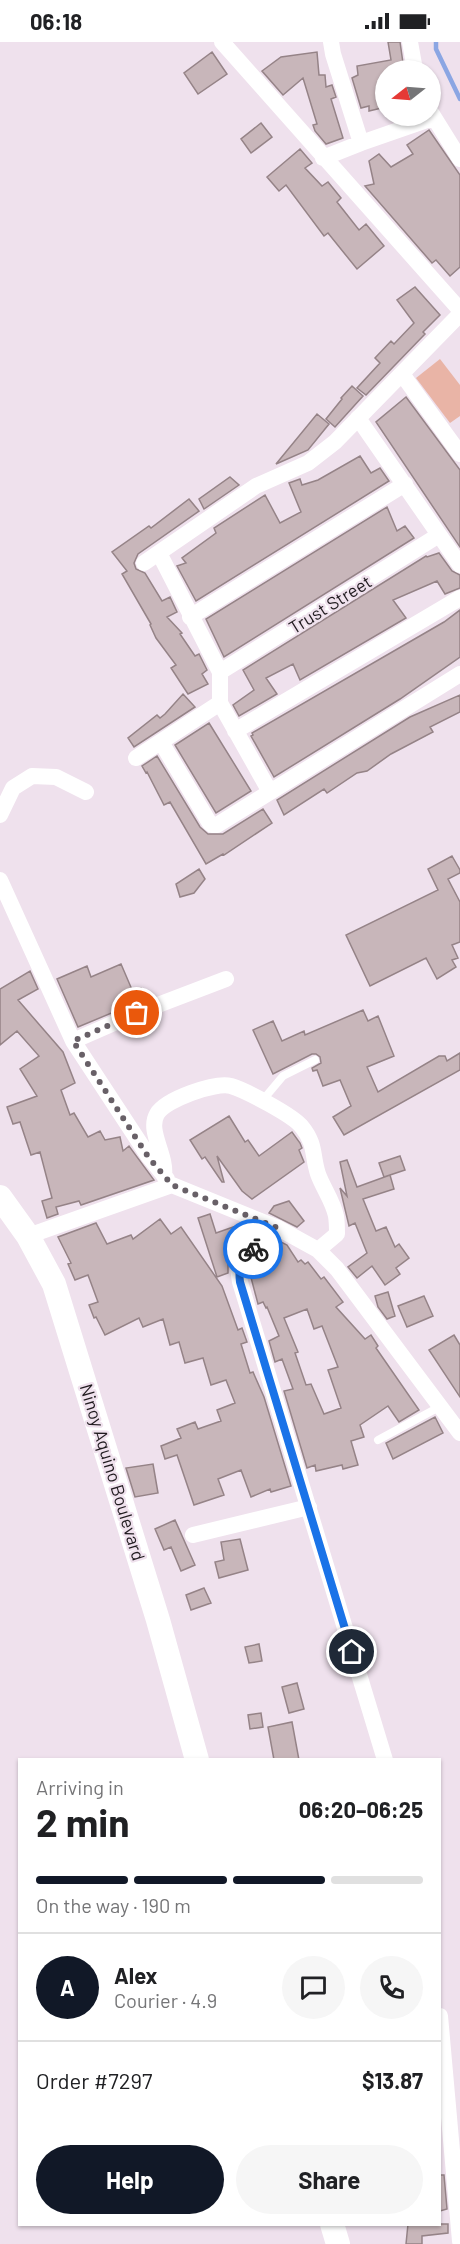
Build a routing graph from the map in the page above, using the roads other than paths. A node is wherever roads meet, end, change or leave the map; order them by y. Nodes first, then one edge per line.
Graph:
1 (331, 42) edge
2 (410, 42) edge
3 (226, 43) edge
4 (413, 60) edge
5 (404, 126) edge
6 (439, 126) edge
7 (361, 143) junction
8 (323, 158) junction
9 (460, 159) edge
10 (460, 312) edge
11 (402, 374) junction
12 (358, 418) junction
13 (459, 450) edge
14 (405, 484) junction
15 (439, 535) junction
16 (159, 553) junction
17 (144, 562) dead end
18 (460, 565) edge
19 (460, 598) edge
20 (190, 617) junction
21 (220, 672) junction
22 (460, 674) edge
23 (220, 704) junction
24 (235, 731) junction
25 (161, 742) junction
26 (136, 758) dead end
27 (86, 792) dead end
28 (270, 792) junction
29 (0, 815) edge
30 (0, 880) edge
31 (226, 979) dead end
32 (73, 1041) junction
33 (315, 1060) dead end
34 (262, 1101) junction
35 (168, 1180) junction
36 (0, 1197) edge
37 (278, 1228) junction
38 (28, 1236) junction
39 (318, 1250) junction
40 (441, 1406) junction
41 (460, 1432) edge
42 (378, 1440) dead end
43 (309, 1507) junction
44 (193, 1535) dead end
45 (196, 1758) edge
46 (384, 1758) edge
47 (441, 2027) edge
48 (333, 2226) edge
49 (460, 2241) edge
50 (338, 2244) edge

1 - 7 street
2 - 4 street
3 - 8 street
5 - 7 street
6 - 9 street
7 - 8 street
8 - 10 street
10 - 11 street
11 - 12 street
11 - 13 street
12 - 14 street
12 - 16 street
14 - 15 street
14 - 20 street
15 - 18 street
15 - 21 street, Trust Street
16 - 17 street
16 - 20 street
19 - 24 street
20 - 21 street
21 - 23 street
22 - 28 street
23 - 24 street
23 - 25 street
24 - 28 street
25 - 26 street
25 - 28 street
27 - 29 street
30 - 32 street
31 - 32 street
32 - 35 street
33 - 34 lane
34 - 35 street
34 - 39 street
35 - 37 street
35 - 38 street
36 - 38 main road, Ninoy Aquino Boulevard
37 - 39 street
37 - 43 street
38 - 45 main road, Ninoy Aquino Boulevard
39 - 40 street
40 - 41 street
40 - 42 lane
43 - 44 street
43 - 46 street
47 - 49 street
48 - 50 main road

